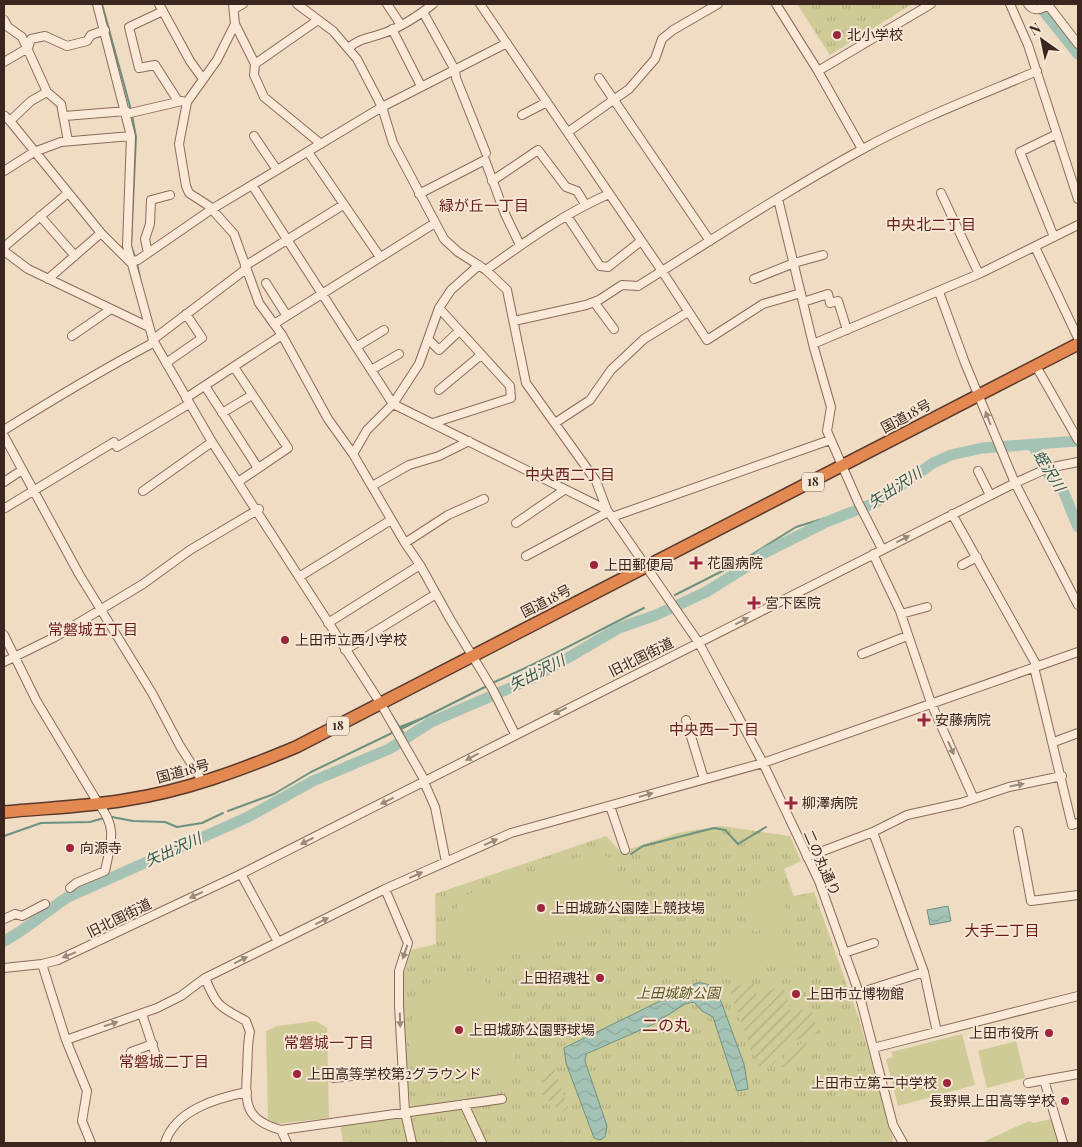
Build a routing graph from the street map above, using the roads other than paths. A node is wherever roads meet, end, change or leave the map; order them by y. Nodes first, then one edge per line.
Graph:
1 (97, 4) edge
2 (243, 4) edge
3 (297, 4) edge
4 (387, 4) edge
5 (433, 4) edge
6 (480, 4) edge
7 (718, 4) edge
8 (776, 4) edge
9 (931, 4) edge
10 (1010, 4) edge
11 (1028, 4) edge
12 (234, 6) edge
13 (1046, 6) edge
14 (161, 7) edge
15 (423, 12) junction
16 (4, 20) edge
17 (318, 20) junction
18 (235, 24) junction
19 (401, 25) junction
20 (392, 29) junction
21 (106, 30) junction
22 (506, 42) junction
23 (1078, 44) edge
24 (28, 48) junction
25 (348, 48) junction
26 (4, 62) edge
27 (255, 64) junction
28 (455, 70) junction
29 (818, 71) junction
30 (1036, 71) junction
31 (599, 78) dead end
32 (203, 79) junction
33 (422, 86) junction
34 (47, 92) junction
35 (178, 101) junction
36 (615, 101) junction
37 (187, 102) junction
38 (547, 102) junction
39 (382, 107) junction
40 (129, 113) junction
41 (522, 115) dead end
42 (65, 116) junction
43 (7, 119) edge
44 (568, 132) junction
45 (1057, 134) junction
46 (254, 136) dead end
47 (133, 140) junction
48 (68, 141) junction
49 (321, 144) junction
50 (862, 149) junction
51 (34, 152) junction
52 (308, 152) junction
53 (486, 153) dead end
54 (278, 170) junction
55 (4, 171) edge
56 (492, 181) junction
57 (252, 185) junction
58 (68, 193) junction
59 (941, 193) dead end
60 (419, 194) junction
61 (610, 194) junction
62 (170, 195) dead end
63 (778, 198) junction
64 (1078, 199) edge
65 (585, 204) junction
66 (343, 205) junction
67 (212, 209) junction
68 (40, 216) junction
69 (567, 216) junction
70 (435, 223) junction
71 (1078, 225) edge
72 (101, 233) junction
73 (1054, 237) junction
74 (287, 240) junction
75 (641, 241) junction
76 (710, 241) junction
77 (520, 245) junction
78 (4, 247) edge
79 (1035, 247) junction
80 (4, 251) edge
81 (148, 253) junction
82 (823, 255) dead end
83 (75, 256) junction
84 (380, 257) junction
85 (130, 262) junction
86 (794, 263) junction
87 (246, 267) junction
88 (482, 268) junction
89 (662, 271) junction
90 (979, 274) junction
91 (48, 279) junction
92 (754, 279) dead end
93 (266, 283) dead end
94 (939, 292) junction
95 (801, 293) junction
96 (322, 294) junction
97 (594, 302) junction
98 (803, 302) junction
99 (439, 308) junction
100 (110, 309) junction
101 (688, 312) junction
102 (186, 314) junction
103 (287, 316) junction
104 (514, 321) junction
105 (274, 324) junction
106 (148, 327) junction
107 (614, 329) dead end
108 (384, 330) dead end
109 (847, 330) junction
110 (459, 331) junction
111 (282, 335) junction
112 (72, 336) dead end
113 (1078, 338) edge
114 (428, 339) junction
115 (153, 340) junction
116 (813, 344) junction
117 (1078, 344) edge
118 (356, 347) junction
119 (399, 354) dead end
120 (480, 355) junction
121 (166, 363) junction
122 (1036, 366) junction
123 (234, 368) junction
124 (371, 370) junction
125 (526, 383) junction
126 (205, 386) junction
127 (510, 386) junction
128 (439, 390) dead end
129 (252, 395) junction
130 (979, 395) junction
131 (188, 401) junction
132 (393, 404) junction
133 (222, 413) junction
134 (433, 423) junction
135 (555, 423) junction
136 (4, 430) edge
137 (4, 436) edge
138 (1077, 438) edge
139 (830, 440) junction
140 (468, 441) junction
141 (212, 442) junction
142 (353, 454) junction
143 (1078, 462) edge
144 (842, 467) junction
145 (258, 468) junction
146 (22, 470) junction
147 (978, 471) dead end
148 (4, 482) edge
149 (238, 482) junction
150 (1015, 482) junction
151 (372, 486) junction
152 (33, 490) junction
153 (564, 490) junction
154 (143, 491) dead end
155 (990, 495) junction
156 (484, 498) dead end
157 (5, 508) dead end
158 (258, 510) junction
159 (609, 513) junction
160 (952, 514) junction
161 (391, 520) junction
162 (516, 523) dead end
163 (404, 543) junction
164 (882, 549) junction
165 (873, 554) junction
166 (526, 556) dead end
167 (977, 557) junction
168 (420, 565) junction
169 (962, 565) dead end
170 (647, 566) junction
171 (299, 577) junction
172 (436, 594) junction
173 (1078, 605) edge
174 (927, 607) dead end
175 (100, 610) junction
176 (901, 614) junction
177 (328, 623) junction
178 (4, 635) edge
179 (907, 636) junction
180 (699, 643) junction
181 (345, 650) junction
182 (1078, 652) edge
183 (862, 654) dead end
184 (473, 656) junction
185 (13, 657) junction
186 (4, 662) edge
187 (1036, 667) junction
188 (931, 703) junction
189 (380, 704) junction
190 (686, 720) dead end
191 (1078, 733) edge
192 (515, 734) junction
193 (1054, 742) junction
194 (763, 763) junction
195 (1062, 776) junction
196 (704, 779) junction
197 (202, 782) junction
198 (424, 782) junction
199 (973, 797) junction
200 (98, 803) junction
201 (610, 806) junction
202 (4, 812) edge
203 (1075, 824) edge
204 (1018, 831) dead end
205 (873, 832) junction
206 (625, 850) dead end
207 (807, 857) junction
208 (446, 862) junction
209 (240, 874) junction
210 (70, 888) dead end
211 (385, 889) junction
212 (1078, 895) edge
213 (45, 904) dead end
214 (4, 919) edge
215 (278, 942) junction
216 (874, 943) dead end
217 (844, 953) junction
218 (42, 964) junction
219 (4, 968) edge
220 (924, 972) junction
221 (205, 978) junction
222 (859, 993) junction
223 (1078, 996) edge
224 (142, 1014) junction
225 (937, 1032) junction
226 (66, 1040) junction
227 (152, 1044) junction
228 (873, 1048) junction
229 (131, 1052) dead end
230 (158, 1062) dead end
231 (402, 1072) junction
232 (1078, 1074) edge
233 (333, 1078) dead end
234 (1044, 1080) junction
235 (1028, 1083) dead end
236 (247, 1092) junction
237 (502, 1099) dead end
238 (464, 1104) junction
239 (405, 1112) junction
240 (281, 1130) junction
241 (91, 1143) edge
242 (165, 1143) edge
243 (287, 1143) edge
244 (412, 1143) edge
245 (482, 1143) edge
246 (903, 1143) edge
247 (1063, 1143) edge

1 - 21 street
2 - 12 street
3 - 17 street
4 - 19 street
5 - 15 street
6 - 22 street
7 - 36 street
8 - 29 street
9 - 29 street
10 - 30 street
11 - 13 street
12 - 18 street
13 - 23 street
14 - 32 street
14 - 35 street
15 - 19 street
15 - 28 street
16 - 24 street
17 - 25 street
17 - 27 street
18 - 27 street
18 - 32 street
19 - 20 street
20 - 25 street
20 - 33 street
21 - 24 street
21 - 40 street
22 - 28 street
22 - 38 street
24 - 26 street
24 - 34 street
25 - 39 street
27 - 49 street
28 - 33 street
28 - 53 street
29 - 50 street
30 - 45 street
30 - 50 street
31 - 36 street
32 - 37 street
33 - 39 street
34 - 42 street
34 - 43 street
35 - 37 street
35 - 40 street
36 - 44 street
36 - 76 street
37 - 67 street
38 - 41 street
38 - 44 street
39 - 49 street
39 - 60 street
40 - 42 street
40 - 47 street
42 - 48 street
43 - 51 street
44 - 61 street
45 - 64 street
45 - 73 street
46 - 54 street
47 - 48 street
47 - 85 street
48 - 51 street
49 - 52 street
50 - 63 street
51 - 55 street
51 - 58 street
52 - 54 street
52 - 66 street
54 - 57 street
56 - 60 street
56 - 65 street
56 - 77 street
57 - 67 street
57 - 74 street
58 - 68 street
58 - 72 street
59 - 90 street
60 - 70 street
61 - 65 street
61 - 75 street
62 - 81 street
63 - 76 street
63 - 86 street
65 - 69 street
66 - 74 street
66 - 84 street
67 - 81 street
67 - 87 street
68 - 78 street
68 - 83 street
69 - 75 street
69 - 77 street
70 - 84 street
70 - 88 street
71 - 73 street
72 - 83 street
72 - 85 street
73 - 79 street
74 - 87 street
74 - 96 street
75 - 89 street
76 - 89 street
77 - 88 street
79 - 90 street
79 - 113 street
80 - 91 street
81 - 85 street
82 - 86 street
83 - 91 street
84 - 96 street
85 - 106 street
86 - 92 street
86 - 95 street
87 - 102 street
87 - 105 street
88 - 99 street
88 - 104 street
89 - 97 street
89 - 101 street
90 - 94 street
91 - 100 street
93 - 103 street
94 - 109 street
94 - 130 street
95 - 98 street
95 - 101 street
96 - 103 street
96 - 118 street
97 - 104 street
97 - 107 street
98 - 109 street
98 - 116 street
99 - 110 street
99 - 114 street
100 - 106 street
100 - 112 street
101 - 135 street
102 - 115 street
102 - 121 street
103 - 105 street
104 - 125 street
105 - 111 street
106 - 115 street
108 - 118 street
109 - 116 street
110 - 114 street
110 - 120 street
111 - 123 street
111 - 142 street
114 - 132 street
115 - 121 street
115 - 136 street
116 - 139 street
117 - 122 highway, 国道18号 / 18
118 - 124 street
119 - 124 street
120 - 127 street
120 - 128 street
121 - 131 street
122 - 130 highway, 国道18号 / 18
122 - 138 street
123 - 126 street
123 - 129 street
124 - 132 street
125 - 127 street
125 - 135 street
126 - 131 street
126 - 133 street
127 - 134 street
129 - 133 street
129 - 145 street
130 - 144 highway, 国道18号 / 18
150 -> 130 street
131 - 141 street
131 - 152 street
132 - 134 street
132 - 142 street
133 - 145 street
134 - 140 street
135 - 159 street
137 - 146 street
139 - 144 street
139 - 159 street
140 - 151 street
140 - 153 street
141 - 149 street
141 - 154 street
142 - 151 street
143 - 150 street, 旧北国街道
144 - 164 street
144 - 170 highway, 国道18号 / 18
145 - 149 street
146 - 148 street
146 - 152 street
147 - 155 street
149 - 158 street
150 - 155 street, 旧北国街道
150 - 173 street
151 - 161 street
152 - 157 street
152 - 175 street
153 - 159 street
153 - 162 street
155 - 160 street, 旧北国街道
156 - 163 street
158 - 171 street
158 - 175 street
159 - 166 street
159 - 170 street
164 -> 160 street, 旧北国街道
160 - 167 street
161 - 163 street
161 - 171 street
163 - 168 street
164 - 165 street, 旧北国街道
165 - 176 street
180 -> 165 street, 旧北国街道
167 - 169 street
167 - 187 street
168 - 172 street
168 - 177 street
170 - 180 street, 二の丸通り
170 - 184 highway, 国道18号 / 18
171 - 177 street
172 - 181 street
172 - 184 street
174 - 176 street
175 - 185 street
175 - 197 street
176 - 179 street
177 - 181 street
178 - 185 street
179 - 183 street
179 - 188 street
180 -> 192 street, 旧北国街道
180 - 194 street, 二の丸通り
181 - 189 street
182 - 187 street
184 - 189 highway, 国道18号 / 18
184 - 192 street
185 - 186 street
185 - 200 street
187 - 188 street
187 - 193 street
188 - 194 street
188 -> 199 street
189 - 197 highway, 国道18号 / 18
189 - 198 street
190 - 196 street
191 - 193 street
192 -> 198 street, 旧北国街道
193 - 195 street
194 - 196 street
194 - 207 street, 二の丸通り
199 -> 195 street
195 - 203 street
201 -> 196 street
197 - 200 highway, 国道18号 / 18
198 - 208 street
198 -> 209 street, 旧北国街道
199 - 205 street
200 - 202 highway, 国道18号 / 18
200 - 210 street
201 - 206 street
208 -> 201 street
204 - 212 street
205 - 207 street
205 - 220 street
207 - 217 street, 二の丸通り
211 -> 208 street
209 - 215 street
209 -> 218 street, 旧北国街道
215 -> 211 street
211 -> 231 street
213 - 214 street
221 -> 215 street
216 - 217 street
217 - 222 street, 二の丸通り
218 - 219 street, 旧北国街道
218 - 226 street
220 - 222 street
220 - 225 street
221 - 224 street
221 - 236 street
222 - 228 street, 二の丸通り
223 - 225 street
226 -> 224 street
224 - 227 street
225 - 228 street
226 - 241 street
227 - 229 street
227 - 230 street
228 - 246 street, 二の丸通り
231 - 233 street
231 - 239 street
232 - 234 street
234 - 235 street
234 - 247 street
236 - 240 street
236 - 242 street
237 - 238 street
238 - 239 street
238 - 245 street
239 - 240 street
239 - 244 street
240 - 243 street

